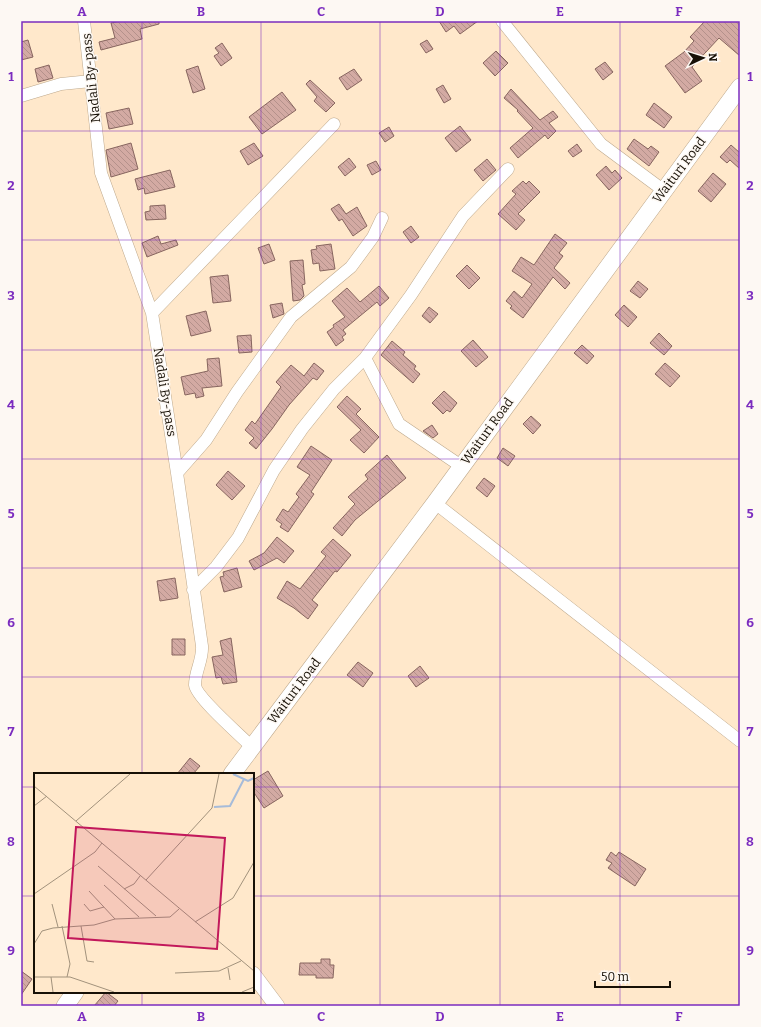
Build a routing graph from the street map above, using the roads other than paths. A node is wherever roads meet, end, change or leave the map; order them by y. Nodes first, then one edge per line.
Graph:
1 (84, 21) edge
2 (502, 21) edge
3 (91, 81) junction
4 (740, 87) edge
5 (21, 96) edge
6 (334, 124) dead end
7 (508, 169) dead end
8 (663, 190) junction
9 (382, 218) dead end
10 (152, 313) junction
11 (365, 358) junction
12 (461, 466) junction
13 (178, 473) junction
14 (434, 503) junction
15 (193, 590) junction
16 (740, 741) edge
17 (252, 747) junction
18 (233, 773) edge
19 (254, 975) edge
20 (74, 993) edge
21 (65, 1006) edge
22 (277, 1006) edge

1 - 3 street, Nadali By-pass
2 - 8 street
3 - 5 street
3 - 10 street, Nadali By-pass
4 - 8 main road, Waituri Road
6 - 10 street
7 - 11 street
8 - 12 main road, Waituri Road
9 - 13 street
10 - 13 street, Nadali By-pass
11 - 12 street
11 - 15 street
12 - 14 main road, Waituri Road
13 - 15 street, Nadali By-pass
14 - 16 street
14 - 17 main road, Waituri Road
15 - 17 street, Nadali By-pass
17 - 18 main road, Waituri Road
19 - 22 street
20 - 21 main road

